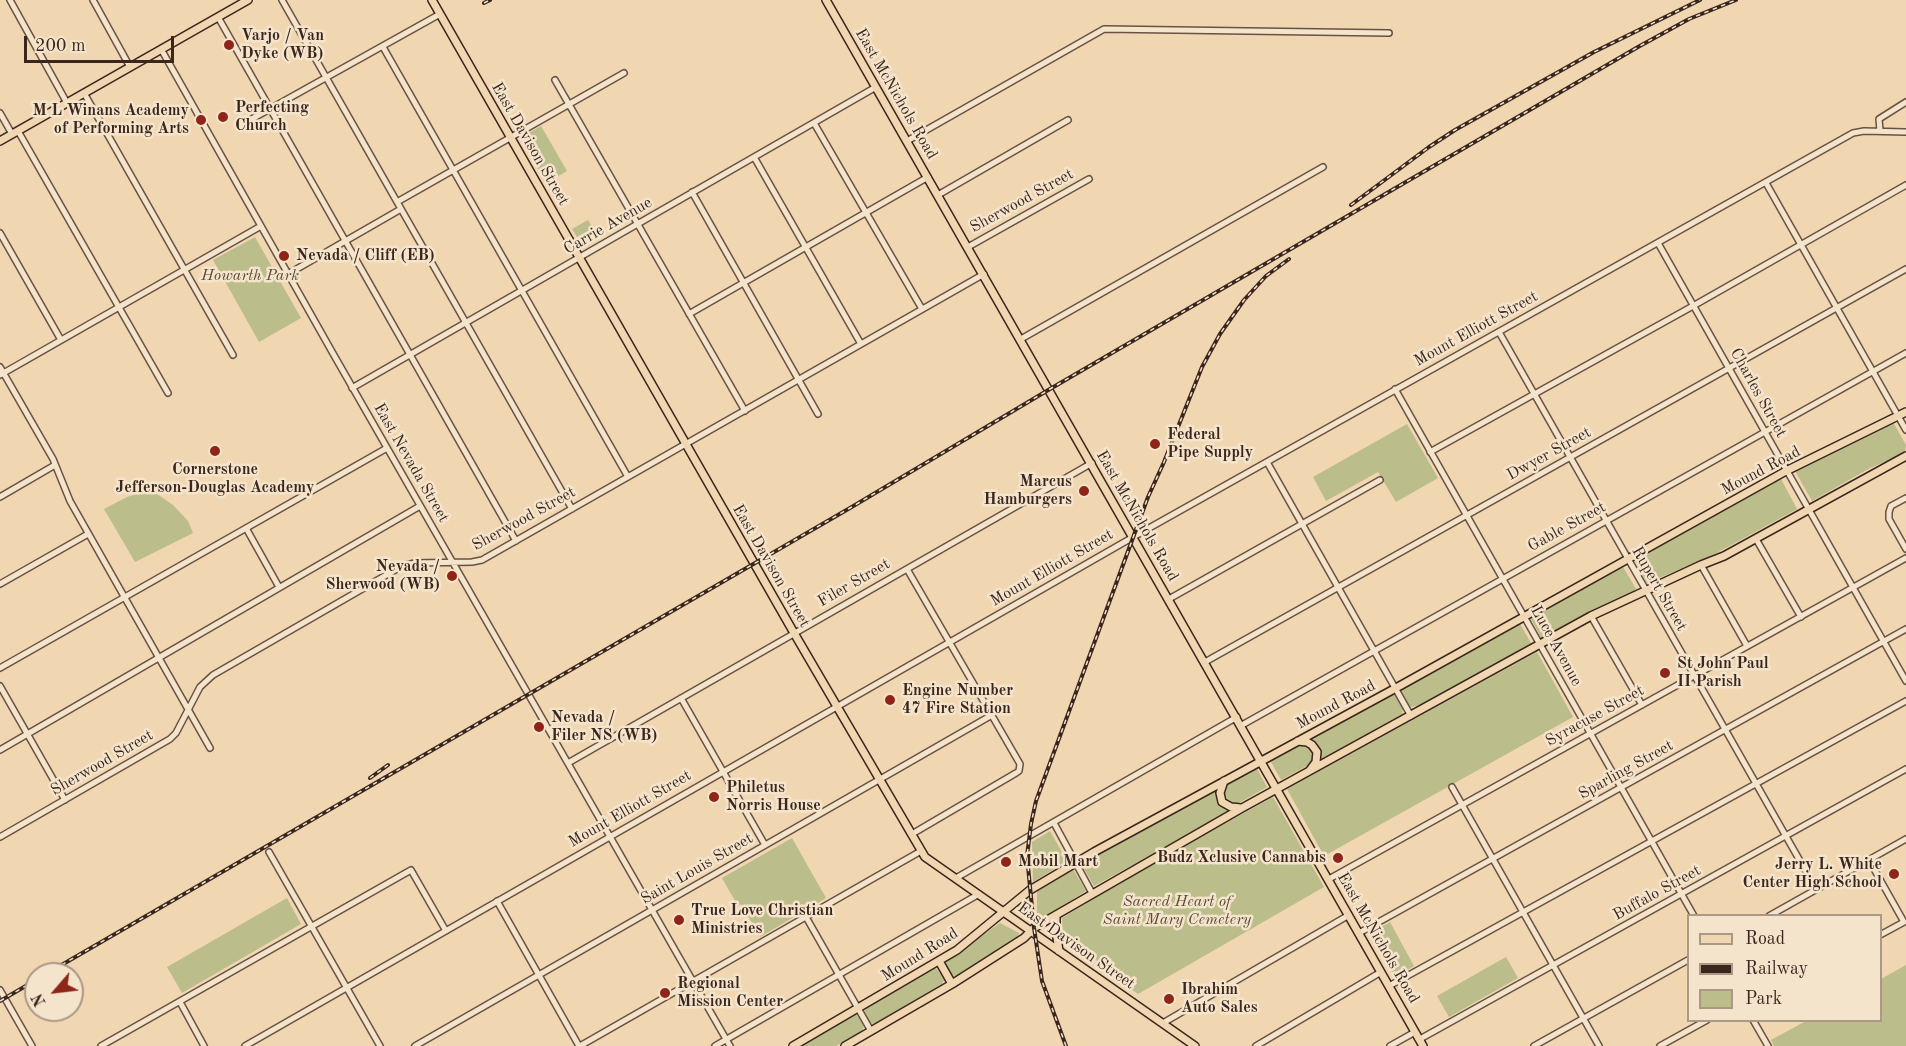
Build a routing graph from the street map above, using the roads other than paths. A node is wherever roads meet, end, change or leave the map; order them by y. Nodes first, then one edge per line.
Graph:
1 (10, 0) edge
2 (93, 0) edge
3 (248, 0) edge
4 (282, 0) edge
5 (432, 0) edge
6 (826, 0) edge
7 (440, 14) junction
8 (218, 17) junction
9 (1389, 33) dead end
10 (382, 47) junction
11 (161, 49) junction
12 (130, 67) junction
13 (624, 73) dead end
14 (327, 78) junction
15 (555, 80) dead end
16 (876, 87) junction
17 (84, 93) junction
18 (1906, 102) edge
19 (67, 103) junction
20 (570, 104) junction
21 (270, 109) junction
22 (0, 113) edge
23 (1068, 120) dead end
24 (814, 123) junction
25 (241, 125) dead end
26 (1880, 131) junction
27 (1906, 132) edge
28 (15, 133) junction
29 (511, 138) junction
30 (0, 141) edge
31 (907, 141) junction
32 (754, 157) junction
33 (1323, 167) dead end
34 (453, 171) junction
35 (928, 177) junction
36 (1089, 179) dead end
37 (1766, 183) junction
38 (1906, 185) edge
39 (692, 192) junction
40 (938, 195) junction
41 (398, 202) junction
42 (401, 209) junction
43 (866, 213) junction
44 (638, 224) junction
45 (261, 226) junction
46 (0, 233) edge
47 (346, 241) junction
48 (1658, 243) junction
49 (1801, 245) junction
50 (806, 247) junction
51 (968, 247) junction
52 (579, 257) junction
53 (1906, 269) edge
54 (184, 270) junction
55 (288, 274) junction
56 (984, 274) junction
57 (744, 283) junction
58 (522, 291) junction
59 (1693, 306) junction
60 (119, 307) junction
61 (1837, 308) junction
62 (922, 309) junction
63 (689, 314) junction
64 (466, 322) junction
65 (1499, 332) junction
66 (1021, 339) junction
67 (61, 340) junction
68 (861, 344) junction
69 (1906, 353) edge
70 (410, 354) junction
71 (233, 356) dead end
72 (1729, 370) junction
73 (1, 372) edge
74 (1873, 372) junction
75 (799, 380) junction
76 (352, 388) junction
77 (1395, 389) junction
78 (168, 393) dead end
79 (1534, 394) junction
80 (745, 411) junction
81 (1906, 412) edge
82 (818, 414) dead end
83 (1898, 416) junction
84 (1906, 430) edge
85 (1764, 433) junction
86 (686, 444) junction
87 (387, 448) junction
88 (1430, 452) junction
89 (1906, 456) edge
90 (1570, 458) junction
91 (1267, 462) junction
92 (1092, 463) junction
93 (55, 465) junction
94 (1786, 471) junction
95 (628, 477) junction
96 (1380, 480) dead end
97 (0, 497) edge
98 (1906, 498) edge
99 (420, 506) junction
100 (572, 509) junction
101 (1807, 509) junction
102 (1466, 515) junction
103 (1605, 521) junction
104 (1302, 524) junction
105 (246, 528) junction
106 (88, 534) junction
107 (1134, 537) junction
108 (1756, 539) junction
109 (516, 541) junction
110 (1906, 549) edge
111 (1906, 558) edge
112 (1627, 560) junction
113 (453, 562) junction
114 (1701, 565) junction
115 (907, 568) junction
116 (1502, 578) junction
117 (0, 584) edge
118 (279, 587) junction
119 (1338, 587) junction
120 (1852, 588) junction
121 (1645, 590) junction
122 (125, 597) junction
123 (1169, 599) junction
124 (1591, 616) junction
125 (1524, 617) junction
126 (1801, 617) junction
127 (1906, 629) edge
128 (794, 633) junction
129 (1883, 641) junction
130 (950, 642) junction
131 (1539, 644) junction
132 (1747, 646) junction
133 (1374, 650) junction
134 (159, 658) junction
135 (1205, 662) junction
136 (0, 668) edge
137 (1694, 677) junction
138 (1906, 681) edge
139 (0, 686) edge
140 (1396, 688) junction
141 (681, 698) junction
142 (1906, 701) edge
143 (1642, 705) junction
144 (837, 706) junction
145 (188, 708) junction
146 (992, 715) junction
147 (1412, 716) junction
148 (1237, 717) junction
149 (1242, 725) junction
150 (1725, 731) junction
151 (27, 734) junction
152 (1590, 734) junction
153 (1297, 741) junction
154 (210, 748) dead end
155 (0, 750) edge
156 (1262, 761) junction
157 (568, 763) junction
158 (1906, 769) edge
159 (1309, 771) junction
160 (723, 772) junction
161 (880, 779) junction
162 (1224, 781) junction
163 (1755, 783) junction
164 (1452, 787) dead end
165 (1278, 788) junction
166 (1621, 789) junction
167 (64, 800) junction
168 (1462, 806) junction
169 (1242, 808) junction
170 (1054, 823) junction
171 (912, 834) junction
172 (610, 836) junction
173 (0, 837) edge
174 (1787, 837) junction
175 (1906, 839) edge
176 (1651, 840) junction
177 (765, 845) junction
178 (921, 851) junction
179 (269, 852) dead end
180 (1493, 859) junction
181 (1869, 860) junction
182 (1076, 863) junction
183 (956, 879) junction
184 (1329, 879) junction
185 (1816, 889) junction
186 (1092, 893) junction
187 (979, 894) junction
188 (1682, 895) junction
189 (497, 901) junction
190 (652, 910) junction
191 (1003, 912) junction
192 (1523, 912) junction
193 (1693, 914) edge
194 (1771, 914) edge
195 (1056, 915) junction
196 (1349, 915) junction
197 (806, 917) junction
198 (311, 927) junction
199 (446, 931) junction
200 (1030, 932) junction
201 (1359, 933) junction
202 (1882, 934) edge
203 (1059, 951) junction
204 (939, 961) junction
205 (1687, 961) edge
206 (1553, 965) junction
207 (1381, 972) junction
208 (538, 975) junction
209 (839, 975) junction
210 (693, 982) junction
211 (952, 984) junction
212 (1389, 986) junction
213 (346, 987) junction
214 (0, 990) edge
215 (180, 1002) junction
216 (858, 1009) junction
217 (1583, 1018) junction
218 (1703, 1022) edge
219 (1754, 1022) edge
220 (1163, 1023) junction
221 (871, 1031) junction
222 (1415, 1032) junction
223 (726, 1039) junction
224 (1421, 1043) edge
225 (32, 1046) edge
226 (101, 1046) edge
227 (204, 1046) edge
228 (245, 1046) edge
229 (380, 1046) edge
230 (415, 1046) edge
231 (580, 1046) edge
232 (715, 1046) edge
233 (730, 1046) edge
234 (793, 1046) edge
235 (845, 1046) edge
236 (1195, 1046) edge
237 (1256, 1046) edge
238 (1390, 1046) edge
239 (1534, 1046) edge
240 (1599, 1046) edge
241 (1660, 1046) edge
242 (1768, 1046) edge

1 - 19 street
2 - 12 street
3 - 8 main road
4 - 14 street
5 - 7 main road, East Davison Street
6 - 16 main road, East McNichols Road
7 - 10 street
7 - 29 main road, East Davison Street
8 - 11 main road
8 - 21 street
9 - 31 street
10 - 14 street
10 - 34 street
11 - 12 main road
11 - 45 street, East Nevada Street
12 - 17 main road
13 - 20 street
14 - 21 street
14 - 41 street
15 - 20 street
16 - 24 street, Carrie Avenue
16 - 31 main road, East McNichols Road
17 - 19 main road
17 - 54 street
18 - 26 street
19 - 28 main road
20 - 29 street
20 - 44 street
21 - 25 street
21 - 47 street
22 - 28 street
23 - 40 street
24 - 32 street, Carrie Avenue
24 - 43 street
26 - 27 street, Mount Elliott Street
26 - 37 street, Mount Elliott Street
28 - 30 main road
28 - 60 street
29 - 34 street
29 - 52 main road, East Davison Street
31 - 35 main road, East McNichols Road
32 - 39 street, Carrie Avenue
32 - 50 street
33 - 66 street
34 - 41 street
34 - 58 street
35 - 40 main road, East McNichols Road
35 - 43 street
36 - 51 street, Sherwood Street
37 - 48 street, Mount Elliott Street
37 - 49 street
38 - 49 street
39 - 44 street, Carrie Avenue
39 - 57 street
40 - 51 main road, East McNichols Road
41 - 42 street
42 - 47 street
42 - 64 street
43 - 50 street
43 - 62 street
44 - 52 street, Carrie Avenue
44 - 63 street
45 - 54 street
45 - 55 street, East Nevada Street
46 - 67 street
47 - 55 street
47 - 70 street
48 - 59 street, Charles Street
48 - 65 street, Mount Elliott Street
49 - 59 street
49 - 61 street
50 - 57 street
50 - 68 street
51 - 56 main road, East McNichols Road
52 - 58 street, Carrie Avenue
52 - 86 main road, East Davison Street
53 - 61 street, Dwyer Street
54 - 60 street
54 - 71 street
55 - 76 street, East Nevada Street
56 - 62 street, Sherwood Street
56 - 66 main road, East McNichols Road
57 - 63 street
57 - 75 street
58 - 64 street, Carrie Avenue
58 - 95 street
59 - 72 street, Charles Street
59 - 79 street
60 - 67 street
60 - 78 street
61 - 72 street, Dwyer Street
61 - 74 street
62 - 68 street, Sherwood Street
63 - 80 street
64 - 70 street, Carrie Avenue
64 - 100 street
65 - 77 street, Mount Elliott Street
65 - 79 street, Rupert Street
66 - 92 main road, East McNichols Road
67 - 73 street
68 - 75 street, Sherwood Street
69 - 74 street, Gable Street
70 - 76 street, Carrie Avenue
70 - 109 street
72 - 85 street, Charles Street
72 - 90 street, Dwyer Street
73 - 93 street
74 - 83 street
74 - 85 street, Gable Street
75 - 80 street, Sherwood Street
75 - 82 street
76 - 87 street, East Nevada Street
77 - 88 street, Luce Avenue
77 - 91 street, Mount Elliott Street
79 - 88 street
79 - 90 street, Rupert Street
80 - 86 street, Sherwood Street
81 - 83 main road, Mound Road
83 - 84 street
83 - 94 main road, Mound Road
85 - 94 street, Charles Street
85 - 103 street, Gable Street
86 - 95 street, Sherwood Street
86 - 128 main road, East Davison Street
87 - 99 street, East Nevada Street
87 - 105 street
88 - 102 street, Luce Avenue
89 - 101 main road
90 - 102 street, Dwyer Street
90 - 103 street, Rupert Street
91 - 104 street
91 - 107 street, Mount Elliott Street
92 - 107 main road, East McNichols Road
92 - 115 street, Filer Street
93 - 97 street
93 - 106 street
94 - 101 street, Charles Street
94 - 112 main road, Mound Road
95 - 100 street, Sherwood Street
96 - 104 street
98 - 110 street
99 - 113 street, East Nevada Street
99 - 118 street
100 - 109 street, Sherwood Street
101 - 108 main road
101 - 120 street, Charles Street
102 - 116 street, Luce Avenue
102 - 119 street, Dwyer Street
103 - 112 street, Rupert Street
103 - 116 street, Gable Street
104 - 119 street
104 - 123 street
105 - 118 street
105 - 122 street
106 - 117 street
106 - 122 street
107 - 123 main road, East McNichols Road
107 - 130 street, Mount Elliott Street
108 - 114 main road
108 - 126 street
109 - 113 street, Sherwood Street
111 - 120 street, Syracuse Street
112 - 121 street, Rupert Street
112 - 125 main road, Mound Road
113 - 145 street, Sherwood Street
113 - 157 street, East Nevada Street
114 - 121 main road
114 - 132 street
115 - 128 street, Filer Street
115 - 130 street
116 - 125 street, Luce Avenue
116 - 133 street, Gable Street
118 - 134 street
119 - 133 street
119 - 135 street, Dwyer Street
120 - 126 street, Syracuse Street
120 - 129 street, Charles Street
121 - 124 main road
121 - 137 street, Rupert Street
122 - 134 street
122 - 136 street
123 - 135 main road, East McNichols Road
124 - 131 main road
124 - 143 street
125 - 131 street, Luce Avenue
125 - 140 main road, Mound Road
126 - 132 street, Syracuse Street
127 - 129 street, Sparling Street
128 - 141 street, Filer Street
128 - 144 main road, East Davison Street
129 - 138 street, Charles Street
129 - 150 street, Sparling Street
130 - 144 street, Mount Elliott Street
130 - 146 street
131 - 147 main road
131 - 152 street, Luce Avenue
132 - 137 street, Syracuse Street
133 - 140 street
133 - 149 street, Gable Street
134 - 145 street
134 - 151 street
135 - 148 main road, East McNichols Road
137 - 143 street, Syracuse Street
137 - 150 street, Rupert Street
139 - 151 street
140 - 147 street
140 - 153 main road, Mound Road
141 - 157 street, Filer Street
141 - 160 street
142 - 163 street
143 - 152 street, Syracuse Street
144 - 160 street, Mount Elliott Street
144 - 161 main road, East Davison Street
145 - 154 street
145 - 167 street, Sherwood Street
146 - 161 street, Saint Louis Street
146 - 171 street
147 - 159 main road
148 - 149 main road, East McNichols Road
148 - 170 street
149 - 156 main road, East McNichols Road
150 - 163 street, Rupert Street
150 - 166 street, Sparling Street
151 - 155 street
151 - 167 street
152 - 166 street, Luce Avenue
152 - 168 street, Syracuse Street
153 - 156 main road, Mound Road
153 - 159 main road
156 - 162 main road, Mound Road
156 - 165 main road, East McNichols Road
157 - 172 street, East Nevada Street
158 - 174 street, Buffalo Street
159 - 165 main road
160 - 172 street, Mount Elliott Street
160 - 177 street
161 - 171 main road, East Davison Street
161 - 177 street, Saint Louis Street
162 - 169 main road
162 - 182 main road, Mound Road
163 - 174 street, Rupert Street
163 - 176 street
164 - 168 street
165 - 169 main road
165 - 184 main road, East McNichols Road
166 - 176 street, Luce Avenue
166 - 180 street, Sparling Street
167 - 173 street, Sherwood Street
168 - 180 street
168 - 184 street, Syracuse Street
169 - 186 main road
170 - 182 street
170 - 183 street
171 - 178 main road, East Davison Street
172 - 189 street, Mount Elliott Street
172 - 190 street, East Nevada Street
174 - 185 street, Rupert Street
174 - 188 street, Buffalo Street
175 - 181 street
176 - 188 street, Luce Avenue
176 - 192 street
177 - 190 street, Saint Louis Street
178 - 183 main road, East Davison Street
178 - 197 street
179 - 198 street
180 - 192 street
180 - 201 street, Sparling Street
181 - 185 street
181 - 202 street
182 - 186 street
182 - 191 main road, Mound Road
183 - 187 main road, East Davison Street
184 - 196 main road, East McNichols Road
185 - 194 street
186 - 195 main road
187 - 191 main road, East Davison Street
187 - 209 street
188 - 193 street, Luce Avenue
188 - 206 street, Buffalo Street
189 - 199 street, Mount Elliott Street
189 - 208 street
190 - 208 street, Saint Louis Street
190 - 210 street, East Nevada Street
191 - 200 main road, East Davison Street
191 - 204 main road, Mound Road
192 - 206 street
192 - 212 street
195 - 200 main road
195 - 203 main road
196 - 201 main road, East McNichols Road
196 - 220 street
197 - 209 street
197 - 210 street
198 - 199 street
198 - 213 street
198 - 215 street
199 - 213 street, Mount Elliott Street
200 - 203 main road, East Davison Street
200 - 211 main road
201 - 207 main road, East McNichols Road
203 - 220 main road, East Davison Street
204 - 211 main road
204 - 216 main road, Mound Road
205 - 217 street
206 - 217 street
206 - 224 street, Buffalo Street
207 - 212 main road, East McNichols Road
207 - 237 street
208 - 230 street, Saint Louis Street
208 - 231 street
209 - 216 street
209 - 223 street
210 - 223 street, East Nevada Street
210 - 231 street
211 - 221 main road
212 - 222 main road, East McNichols Road
213 - 228 street, Mount Elliott Street
213 - 229 street
214 - 225 street
215 - 226 street
215 - 227 street
216 - 221 street
216 - 234 main road, Mound Road
217 - 239 street
217 - 240 street
218 - 241 street
219 - 242 street
220 - 236 main road, East Davison Street
221 - 235 main road
222 - 224 main road, East McNichols Road
222 - 238 street
223 - 232 street
223 - 233 street, East Nevada Street

